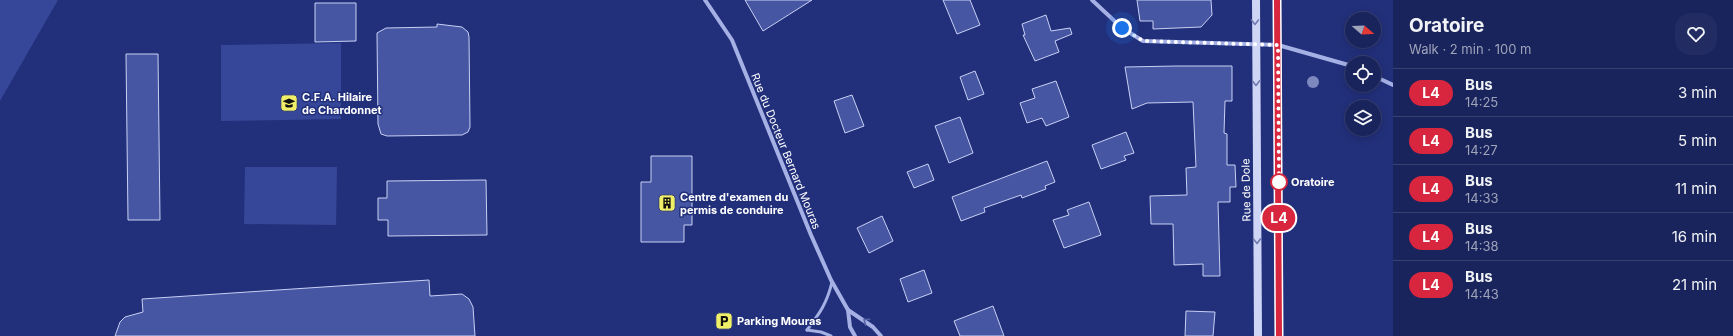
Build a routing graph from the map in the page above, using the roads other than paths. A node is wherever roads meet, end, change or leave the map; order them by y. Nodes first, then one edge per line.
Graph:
1 (705, 0) edge
2 (1092, 0) edge
3 (1256, 0) edge
4 (1277, 0) edge
5 (1255, 44) junction
6 (1278, 45) junction
7 (1345, 64) edge
8 (1381, 79) edge
9 (1393, 85) edge
10 (832, 282) junction
11 (848, 310) junction
12 (831, 336) edge
13 (855, 336) edge
14 (880, 336) edge
15 (1258, 336) edge
16 (1279, 336) edge

1 - 10 street, Rue du Docteur Bernard Mouras
2 - 5 street
3 -> 5 main road, Rue de Dole
4 - 6 main road
5 - 6 street
5 -> 15 main road, Rue de Dole
6 - 7 street
6 - 16 main road
8 - 9 street
10 - 11 street, Rue du Docteur Bernard Mouras
10 - 12 lane
11 - 13 street, Rue du Docteur Bernard Mouras
14 -> 11 street, Rue du Docteur Bernard Mouras

